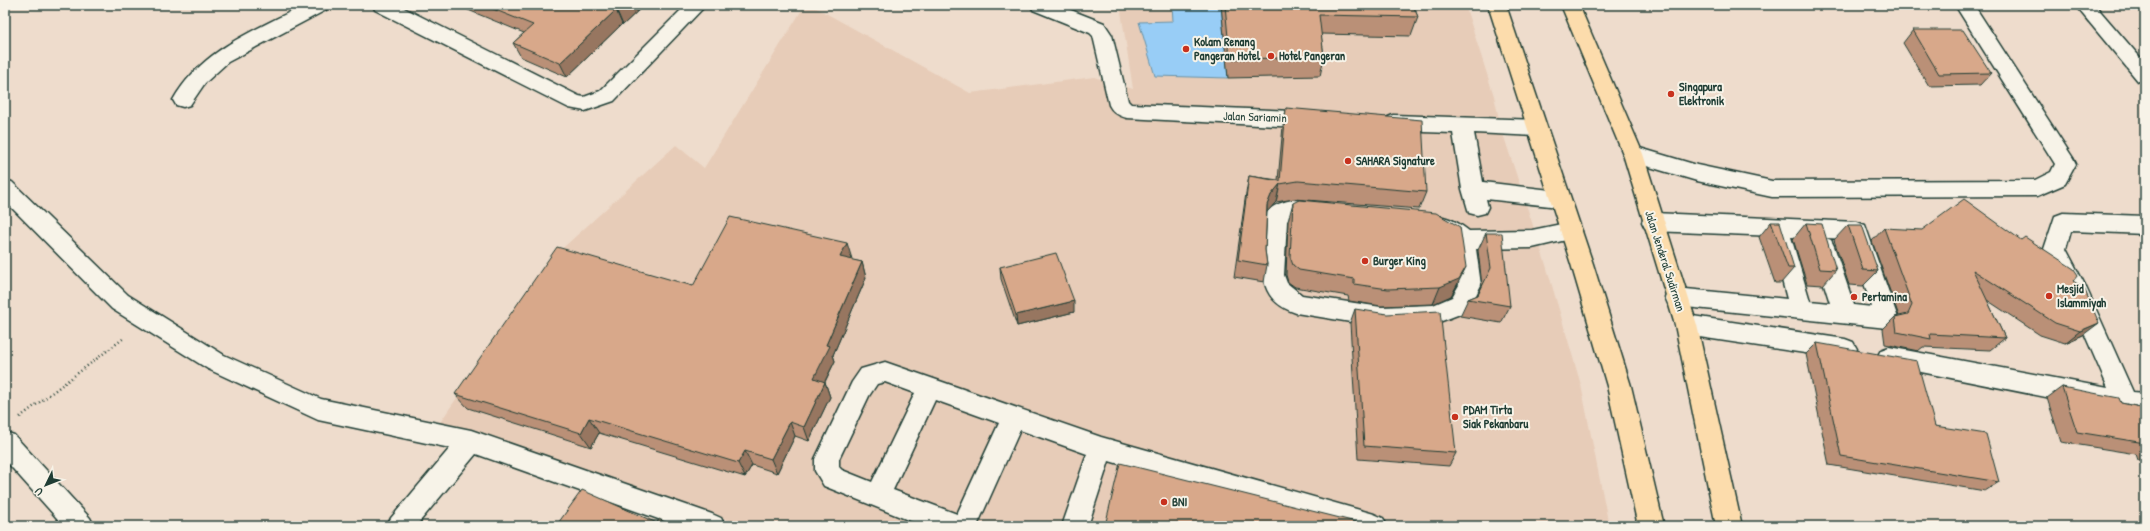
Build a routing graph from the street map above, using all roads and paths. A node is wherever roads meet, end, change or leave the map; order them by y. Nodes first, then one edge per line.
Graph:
1 (320, 5) edge
2 (382, 5) edge
3 (697, 5) edge
4 (1040, 5) edge
5 (1497, 5) edge
6 (1570, 5) edge
7 (1964, 5) edge
8 (2084, 5) edge
9 (2145, 76) edge
10 (183, 100) dead end
11 (1336, 120) edge
12 (1375, 122) edge
13 (1462, 125) junction
14 (1536, 128) junction
15 (1633, 154) junction
16 (5, 188) edge
17 (1559, 199) junction
18 (1340, 212) edge
19 (1417, 220) edge
20 (1653, 222) junction
21 (2145, 225) edge
22 (1778, 228) junction
23 (1818, 229) junction
24 (1571, 231) junction
25 (1464, 240) junction
26 (1676, 297) junction
27 (1802, 309) junction
28 (1844, 314) junction
29 (148, 320) junction
30 (1686, 325) junction
31 (930, 388) junction
32 (2135, 403) edge
33 (1014, 417) junction
34 (18, 419) dead end
35 (471, 441) junction
36 (5, 443) edge
37 (1102, 448) junction
38 (878, 496) junction
39 (922, 520) edge
40 (81, 526) edge
41 (400, 526) edge
42 (712, 526) edge
43 (958, 526) edge
44 (964, 526) edge
45 (1076, 526) edge
46 (1374, 526) edge
47 (1651, 526) edge
48 (1729, 526) edge

1 - 10 street
2 - 3 street
4 - 11 street, Jalan Sariamin
5 - 14 main road
6 - 15 main road, Jalan Jenderal Sudirman
7 - 15 street
8 - 9 street
12 - 13 street
13 - 14 street
13 - 17 street
14 - 17 main road
15 - 20 main road, Jalan Jenderal Sudirman
16 - 29 street
17 - 24 main road
18 - 25 street
19 - 25 street
20 - 22 street
20 - 26 main road, Jalan Jenderal Sudirman
21 - 32 street
22 - 23 street
22 - 27 street
23 - 28 street
23 - 28 street
24 - 25 street
24 - 47 main road
26 - 27 street
26 - 30 main road, Jalan Jenderal Sudirman
27 - 28 street
29 - 34 path
29 - 35 street
30 - 32 street
30 - 48 main road, Jalan Jenderal Sudirman
31 - 33 street
31 - 38 street
31 - 38 street
33 - 37 street
33 - 44 street
35 - 41 street
35 - 42 street
36 - 40 street
37 - 45 street
37 - 46 street
38 - 39 street
39 - 43 street

